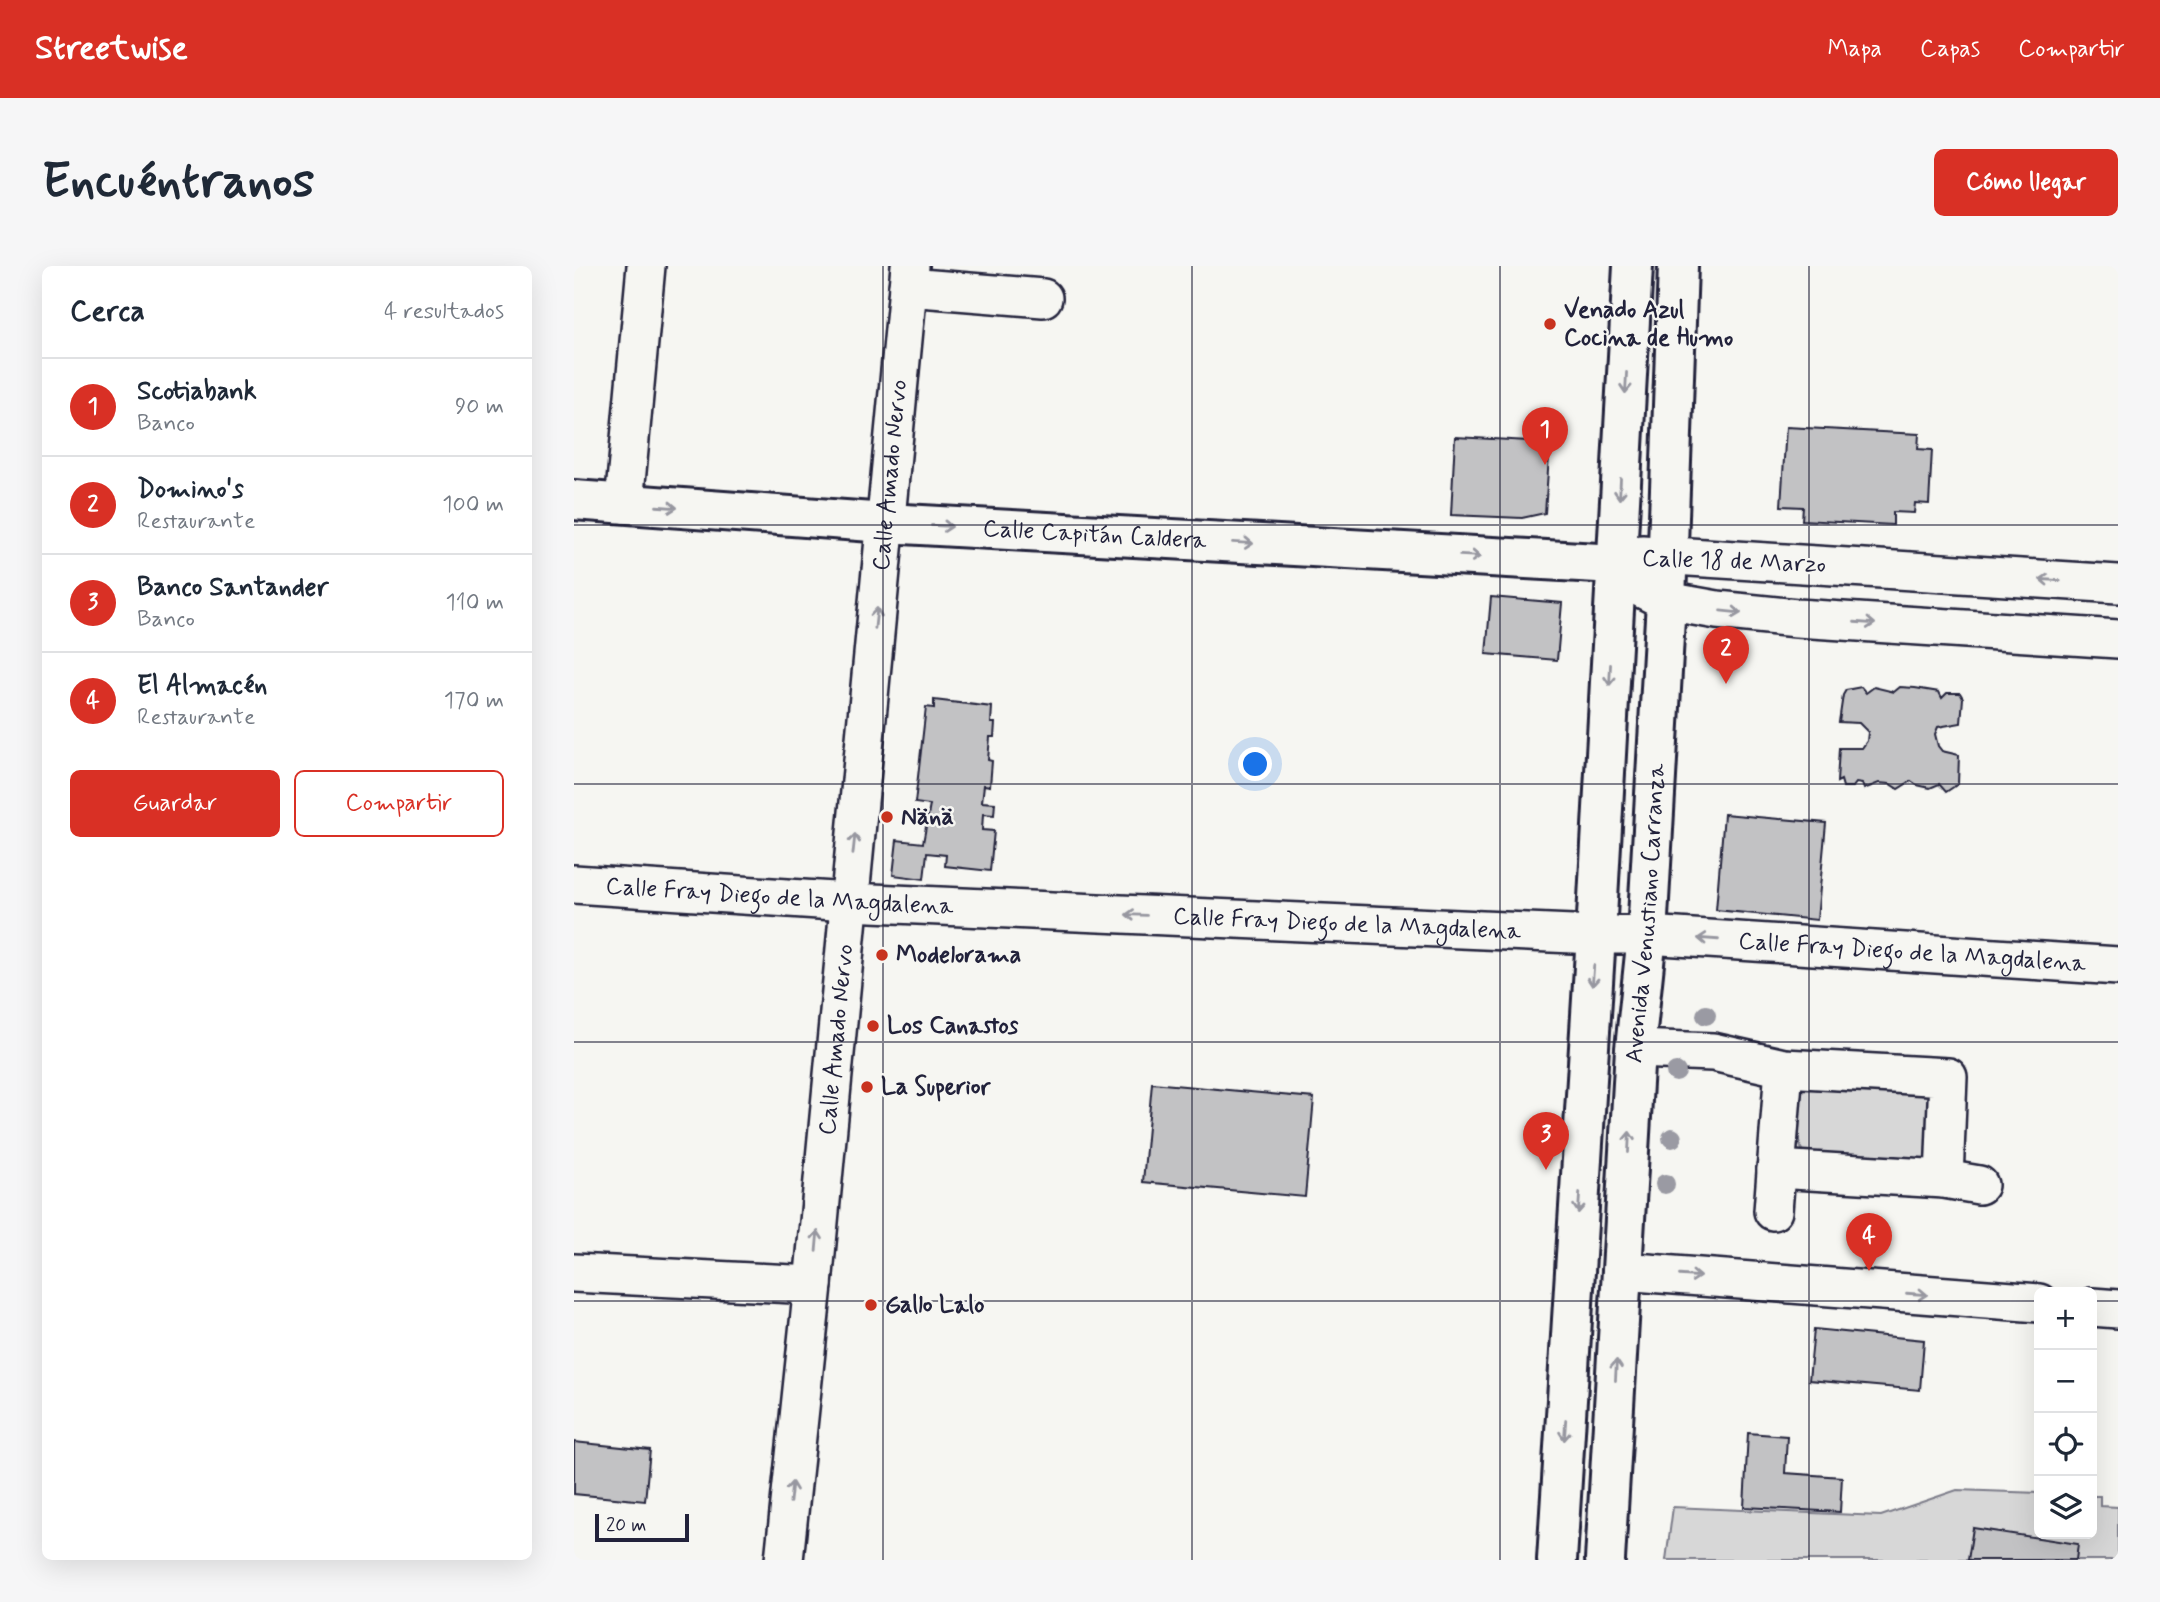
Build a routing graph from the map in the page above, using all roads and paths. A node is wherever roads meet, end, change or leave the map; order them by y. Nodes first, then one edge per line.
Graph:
1 (646, 266) edge
2 (1633, 266) edge
3 (1678, 266) edge
4 (909, 276) edge
5 (1043, 298) dead end
6 (574, 500) edge
7 (624, 504) junction
8 (886, 523) junction
9 (1667, 555) junction
10 (1616, 564) junction
11 (2118, 584) edge
12 (1666, 601) junction
13 (2118, 639) edge
14 (574, 884) edge
15 (849, 902) junction
16 (1596, 934) junction
17 (1647, 935) junction
18 (2118, 966) edge
19 (1635, 1049) junction
20 (1784, 1068) junction
21 (1776, 1169) junction
22 (1773, 1212) dead end
23 (1622, 1271) junction
24 (574, 1273) edge
25 (813, 1285) junction
26 (2034, 1303) edge
27 (2097, 1307) edge
28 (2118, 1309) edge
29 (783, 1560) edge
30 (1558, 1560) edge
31 (1605, 1560) edge

1 - 7 street
2 -> 10 main road, Avenida Venustiano Carranza
3 - 9 main road, Avenida Venustiano Carranza
4 - 5 street
4 - 8 street, Calle Amado Nervo
6 - 7 main road, Calle Capitán Caldera
7 -> 8 main road, Calle Capitán Caldera
8 -> 10 main road, Calle Capitán Caldera
15 -> 8 street, Calle Amado Nervo
9 - 10 street, Calle 18 de Marzo
11 -> 9 street, Calle 18 de Marzo
9 - 12 main road, Avenida Venustiano Carranza
10 - 12 street, Calle 18 de Marzo
10 -> 16 main road, Avenida Venustiano Carranza
12 -> 13 street, Calle 18 de Marzo
12 - 17 main road, Avenida Venustiano Carranza
14 - 15 street, Calle Fray Diego de la Magdalena
16 -> 15 street, Calle Fray Diego de la Magdalena
25 -> 15 street, Calle Amado Nervo
16 - 17 street, Calle Fray Diego de la Magdalena
16 -> 30 main road, Avenida Venustiano Carranza
18 -> 17 street, Calle Fray Diego de la Magdalena
17 - 19 main road, Avenida Venustiano Carranza
19 - 20 street
23 -> 19 main road, Avenida Venustiano Carranza
20 - 21 street
20 - 21 street
21 - 22 street
23 -> 26 street
31 -> 23 main road, Avenida Venustiano Carranza
24 - 25 street
29 -> 25 street, Calle Amado Nervo
27 - 28 street

